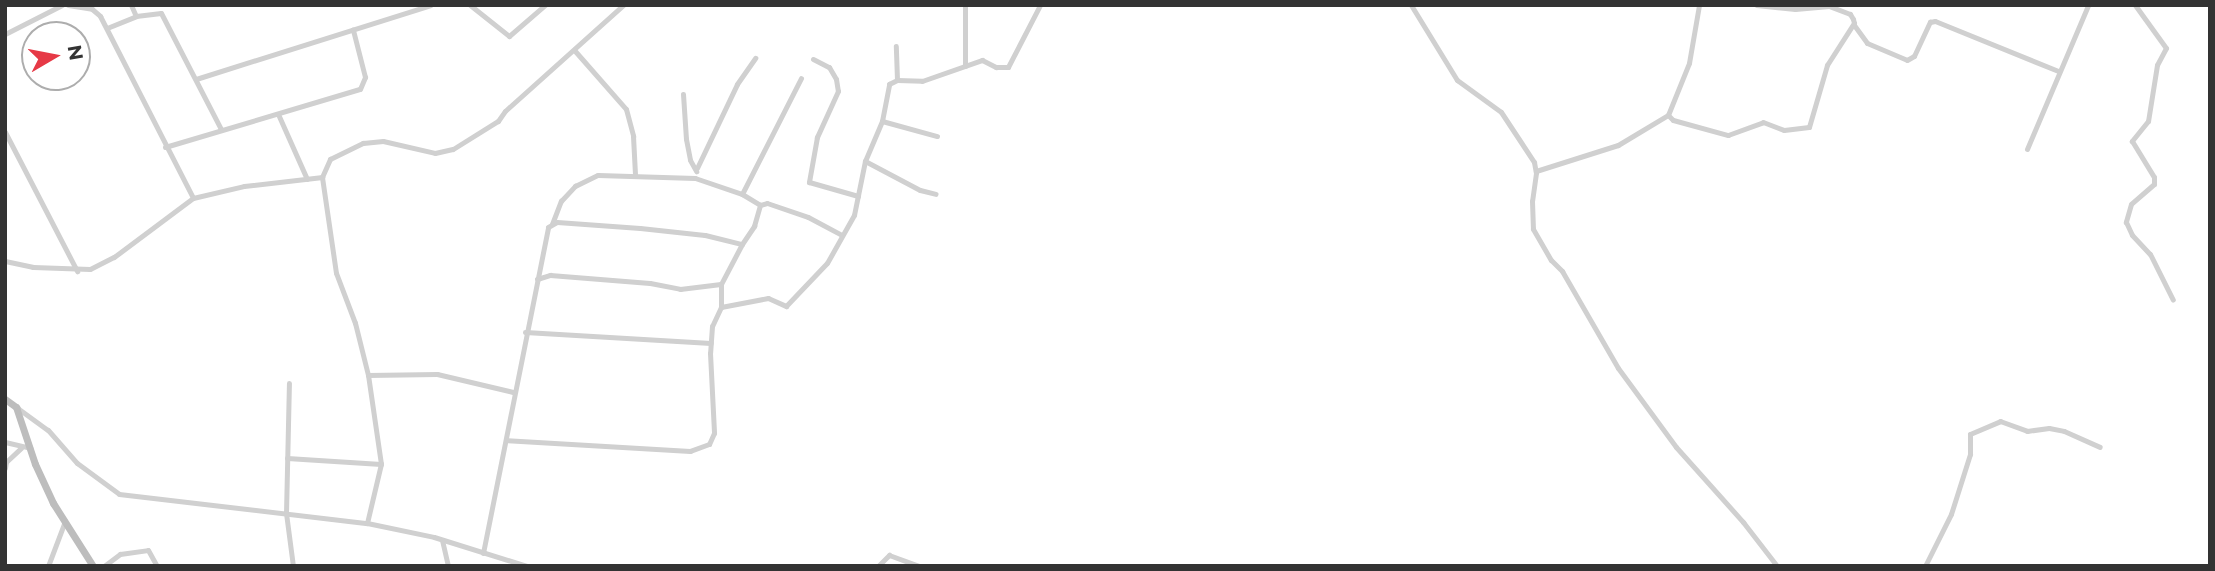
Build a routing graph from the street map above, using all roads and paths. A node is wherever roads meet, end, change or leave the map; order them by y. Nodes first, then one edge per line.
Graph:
1 (62, 5) edge
2 (68, 5) edge
3 (131, 5) edge
4 (431, 5) edge
5 (470, 5) edge
6 (545, 5) edge
7 (622, 5) edge
8 (965, 5) edge
9 (1040, 5) edge
10 (1411, 5) edge
11 (1699, 5) edge
12 (1755, 5) edge
13 (2088, 5) edge
14 (2135, 5) edge
15 (136, 16) junction
16 (1854, 25) junction
17 (107, 28) junction
18 (353, 30) junction
19 (5, 34) edge
20 (896, 46) dead end
21 (575, 51) junction
22 (755, 58) dead end
23 (813, 58) dead end
24 (965, 66) junction
25 (2058, 71) junction
26 (801, 78) dead end
27 (196, 79) junction
28 (897, 80) junction
29 (683, 94) dead end
30 (278, 114) junction
31 (1668, 115) junction
32 (882, 121) junction
33 (221, 129) junction
34 (5, 132) edge
35 (937, 136) dead end
36 (166, 147) junction
37 (2027, 149) dead end
38 (865, 161) junction
39 (697, 168) junction
40 (1536, 171) junction
41 (635, 176) junction
42 (322, 177) junction
43 (307, 178) junction
44 (695, 178) junction
45 (742, 194) junction
46 (936, 194) dead end
47 (858, 196) junction
48 (192, 198) junction
49 (760, 205) junction
50 (552, 223) junction
51 (842, 235) junction
52 (742, 244) junction
53 (5, 261) edge
54 (77, 271) junction
55 (536, 279) junction
56 (721, 285) junction
57 (2173, 300) dead end
58 (720, 307) junction
59 (525, 332) junction
60 (711, 343) junction
61 (368, 375) junction
62 (289, 383) dead end
63 (513, 392) junction
64 (5, 398) edge
65 (16, 407) junction
66 (507, 440) junction
67 (5, 442) edge
68 (2100, 447) dead end
69 (21, 448) junction
70 (30, 448) junction
71 (287, 458) junction
72 (6, 464) edge
73 (381, 464) junction
74 (286, 513) junction
75 (65, 521) junction
76 (367, 523) junction
77 (442, 540) junction
78 (483, 553) junction
79 (503, 559) junction
80 (216, 565) edge
81 (48, 566) edge
82 (93, 566) edge
83 (104, 566) edge
84 (157, 566) edge
85 (258, 566) edge
86 (293, 566) edge
87 (448, 566) edge
88 (505, 566) edge
89 (527, 566) edge
90 (878, 566) edge
91 (920, 566) edge
92 (1777, 566) edge
93 (1925, 566) edge

1 - 19 street
2 - 17 street
3 - 15 street
4 - 18 street
5 - 6 street
7 - 21 street
8 - 24 street
9 - 24 street
10 - 40 street
11 - 31 street
12 - 16 street
13 - 25 street
14 - 57 street
15 - 17 street
15 - 27 street
16 - 25 street
16 - 31 street
17 - 36 street
18 - 27 street
18 - 30 street
20 - 28 street
21 - 41 street
21 - 42 street
22 - 39 street
23 - 47 street
24 - 28 street
25 - 37 street
26 - 45 street
27 - 33 street
28 - 32 street
29 - 39 street
30 - 33 street
30 - 43 street
31 - 40 street
32 - 35 street
32 - 38 street
33 - 36 street
34 - 54 street
36 - 48 street
38 - 46 street
38 - 47 street
39 - 44 street
40 - 92 street
41 - 44 street
41 - 50 street
42 - 43 street
42 - 61 street
43 - 48 street
44 - 45 street
45 - 49 street
47 - 51 street
48 - 54 street
49 - 51 street
49 - 52 street
50 - 52 street
50 - 55 street
51 - 58 street
52 - 56 street
53 - 54 street
55 - 56 street
55 - 59 street
56 - 58 street
58 - 60 street
59 - 60 street
59 - 63 street
60 - 66 street
61 - 63 street
61 - 73 street
62 - 71 street
63 - 66 street
64 - 65 street
65 - 70 street
65 - 74 street
66 - 78 street
67 - 69 street
68 - 93 street
69 - 70 street
69 - 72 street
70 - 75 street
71 - 73 street
71 - 74 street
73 - 76 street
74 - 76 street
74 - 86 street
75 - 81 street
75 - 82 street
76 - 77 street
77 - 78 street
77 - 87 street
78 - 79 street
79 - 88 street
79 - 89 street
80 - 85 street
83 - 84 street
90 - 91 street

